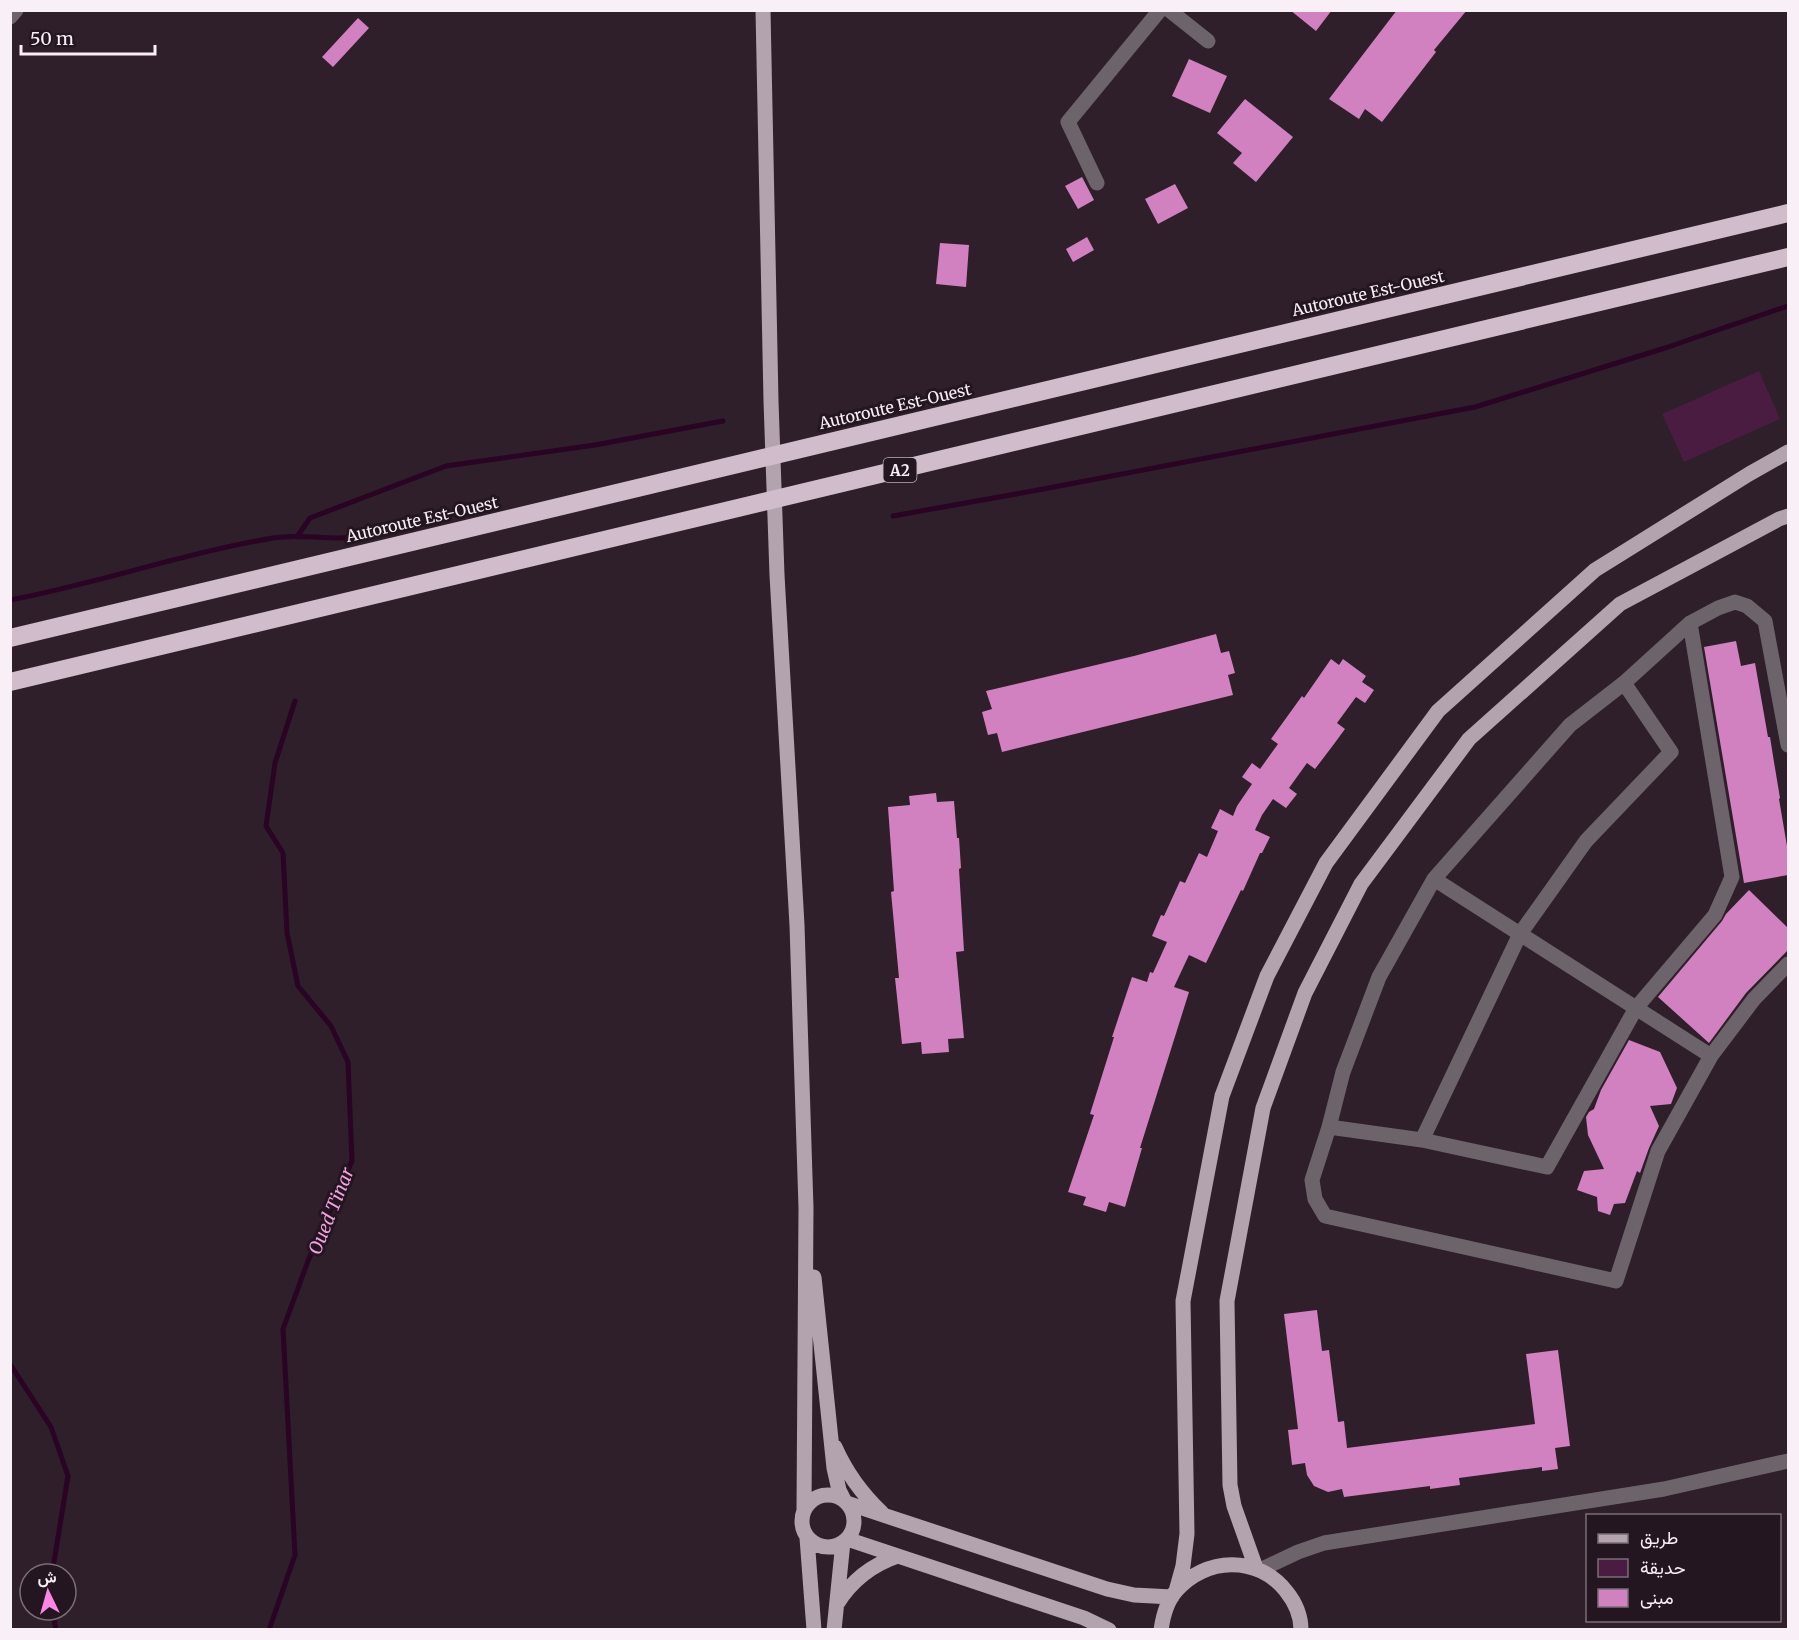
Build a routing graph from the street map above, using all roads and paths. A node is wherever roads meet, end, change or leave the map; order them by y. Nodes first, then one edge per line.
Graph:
1 (16, 10) edge
2 (763, 10) edge
3 (1160, 10) edge
4 (1169, 10) edge
5 (10, 16) edge
6 (1208, 41) dead end
7 (1096, 183) dead end
8 (1788, 213) edge
9 (1788, 257) edge
10 (1788, 452) edge
11 (1788, 516) edge
12 (1690, 623) junction
13 (10, 638) edge
14 (10, 682) edge
15 (1624, 683) junction
16 (1788, 745) edge
17 (1434, 879) junction
18 (1520, 934) junction
19 (1788, 963) edge
20 (1636, 1008) junction
21 (1711, 1056) junction
22 (1329, 1127) junction
23 (1422, 1140) junction
24 (806, 1208) junction
25 (831, 1437) junction
26 (1788, 1461) edge
27 (846, 1502) junction
28 (804, 1510) junction
29 (886, 1517) junction
30 (807, 1538) junction
31 (845, 1540) junction
32 (898, 1556) junction
33 (1258, 1569) junction
34 (1174, 1594) junction
35 (836, 1607) junction
36 (814, 1629) edge
37 (834, 1629) edge
38 (1109, 1629) edge
39 (1161, 1629) edge
40 (1301, 1629) edge

1 - 5 street
2 - 24 main road
3 - 7 street
4 - 6 street
8 - 13 highway, Autoroute Est-Ouest
9 - 14 highway, A2
10 - 34 main road
11 - 33 main road
12 - 15 street
12 - 16 street
12 - 20 street
15 - 17 street
15 - 18 street
17 - 18 street
17 - 22 street
18 - 20 street
18 - 23 street
19 - 21 street
20 - 21 street
20 - 23 street
21 - 22 street
22 - 23 street
24 - 25 main road
24 - 28 main road
25 - 27 main road
25 - 29 main road
26 - 33 street
27 - 28 main road
27 - 29 main road
27 - 31 main road
28 - 30 main road
29 - 34 main road
30 - 31 main road
30 - 36 main road
31 - 32 main road
31 - 35 main road
32 - 35 main road
32 - 38 main road
33 - 34 main road
33 - 40 main road
34 - 39 main road
35 - 37 main road

